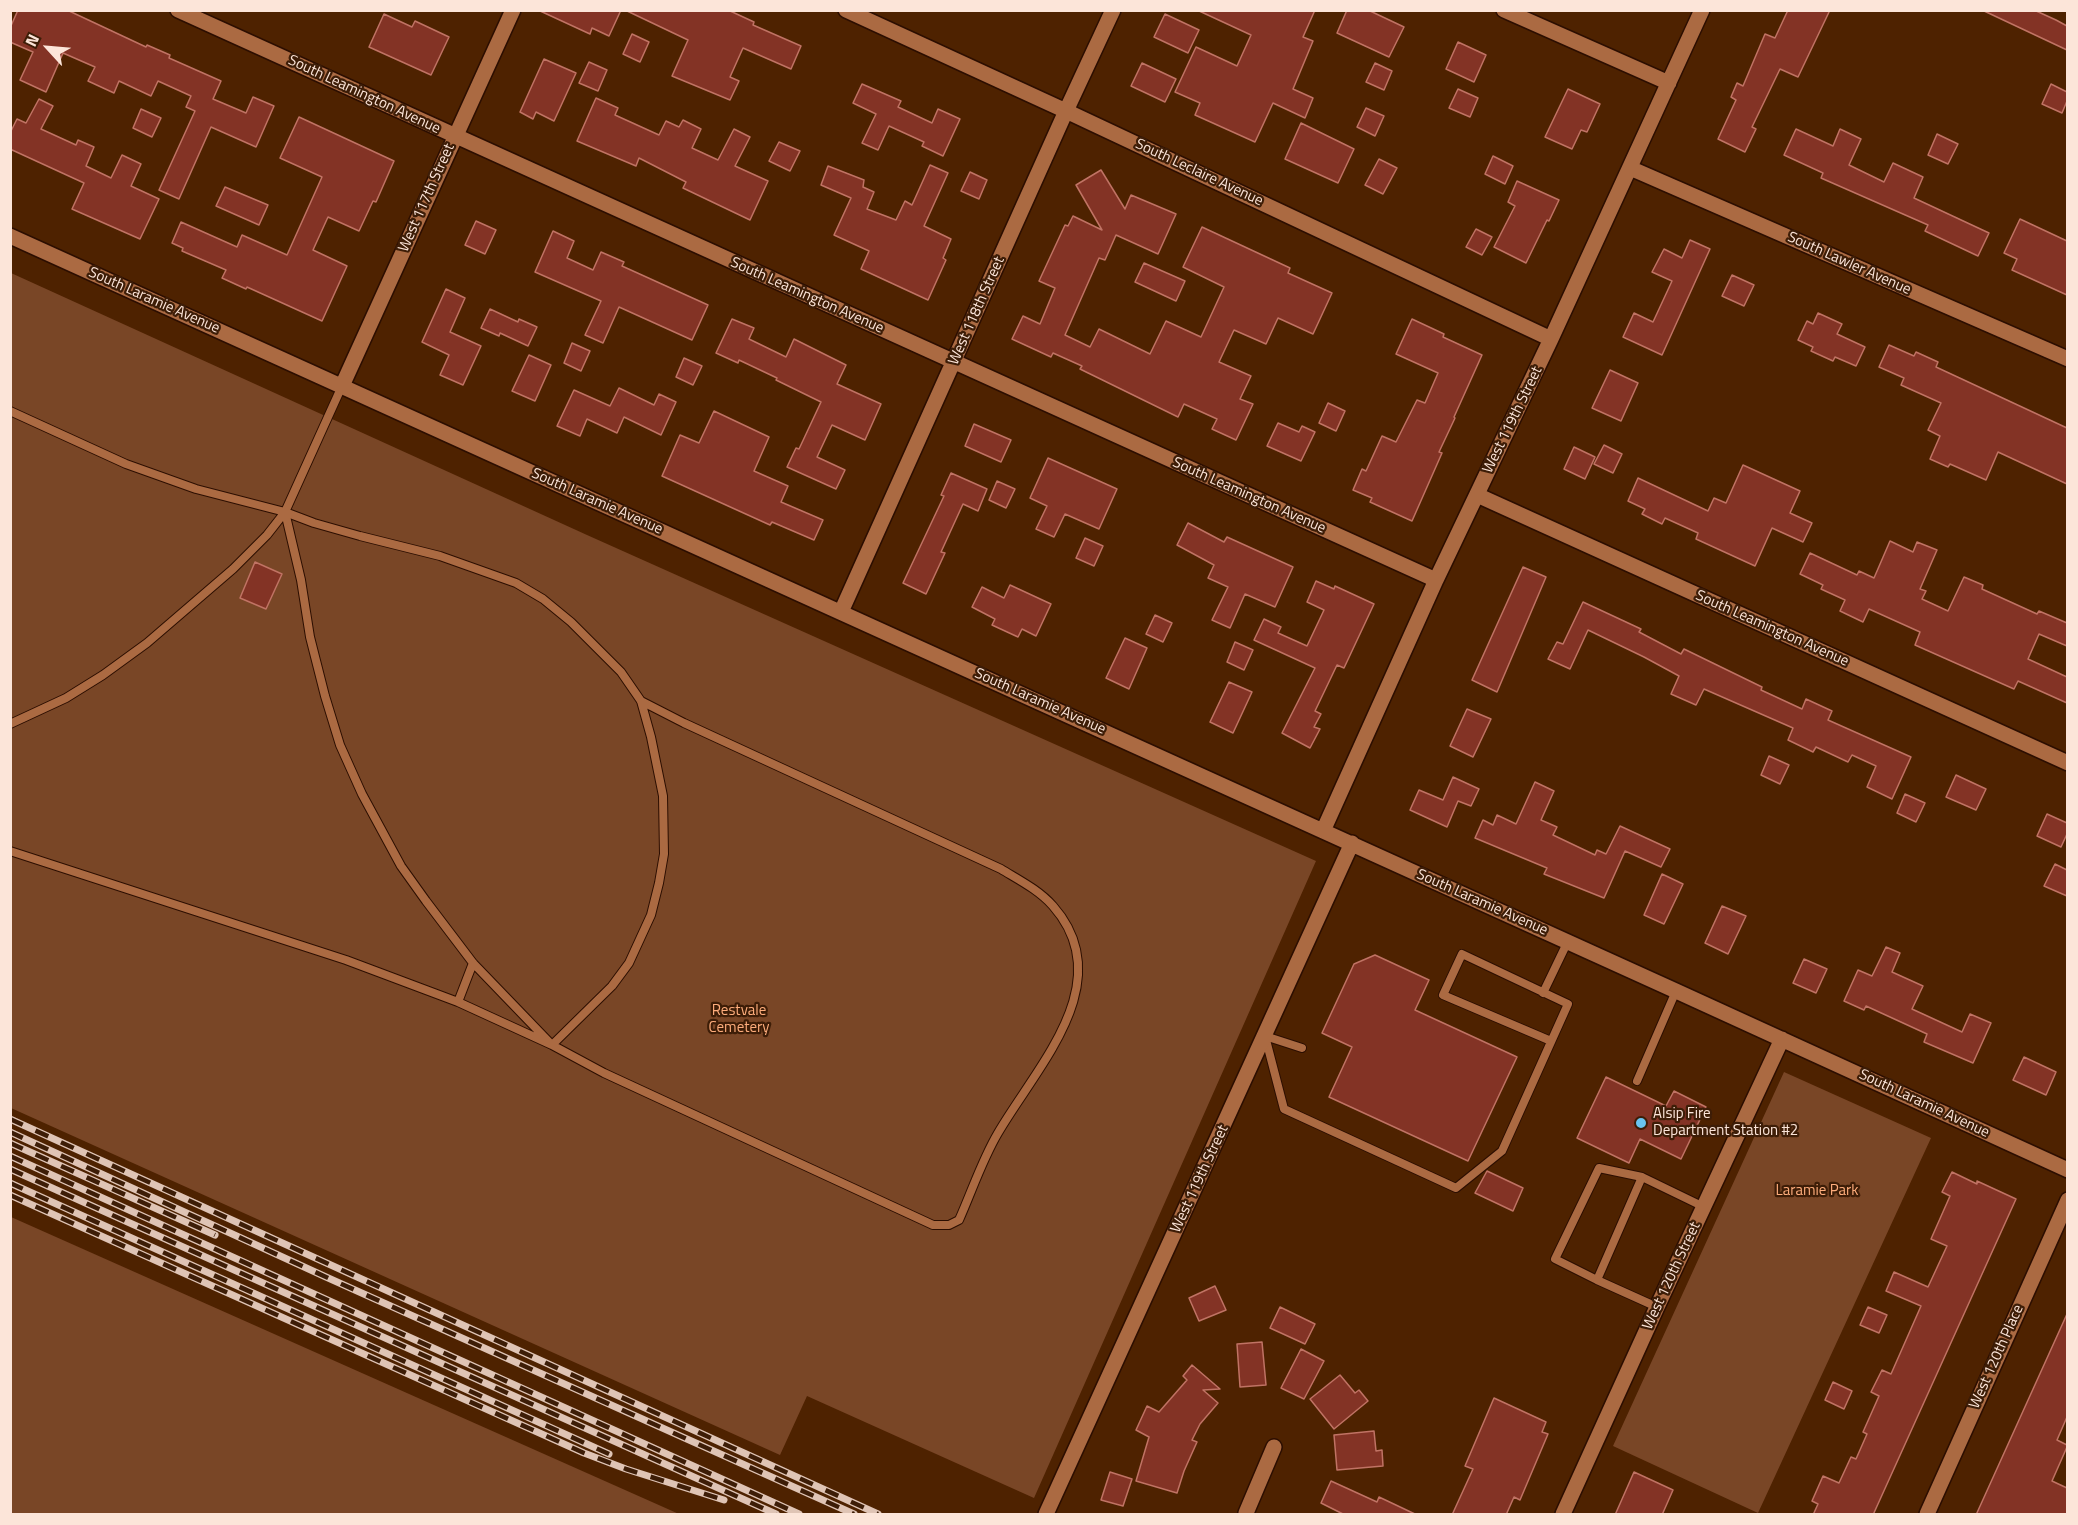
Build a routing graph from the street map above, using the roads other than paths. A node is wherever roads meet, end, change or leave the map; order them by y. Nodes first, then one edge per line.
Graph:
1 (178, 10) edge
2 (513, 10) edge
3 (846, 10) edge
4 (1113, 10) edge
5 (1504, 10) edge
6 (1702, 10) edge
7 (1669, 83) junction
8 (1066, 111) junction
9 (455, 137) junction
10 (1630, 168) junction
11 (10, 236) edge
12 (1551, 339) junction
13 (2067, 359) edge
14 (954, 363) junction
15 (342, 386) junction
16 (10, 411) edge
17 (1477, 495) junction
18 (285, 512) junction
19 (1436, 580) junction
20 (841, 612) junction
21 (641, 700) junction
22 (10, 724) edge
23 (2067, 763) edge
24 (1323, 831) junction
25 (1352, 843) junction
26 (10, 850) edge
27 (1568, 941) junction
28 (473, 963) junction
29 (1676, 991) junction
30 (1543, 993) junction
31 (458, 1002) junction
32 (1265, 1036) junction
33 (1782, 1039) junction
34 (1551, 1041) junction
35 (552, 1045) junction
36 (1302, 1048) dead end
37 (1638, 1081) dead end
38 (2067, 1170) edge
39 (1642, 1177) junction
40 (2067, 1200) edge
41 (1704, 1207) junction
42 (1597, 1280) junction
43 (1657, 1307) junction
44 (1274, 1447) dead end
45 (1246, 1514) edge
46 (1046, 1515) edge
47 (1563, 1515) edge
48 (1927, 1515) edge

1 - 9 street, South Leamington Avenue
2 - 9 street, West 117th Street
3 - 8 street, South Leclaire Avenue
4 - 8 street, West 118th Street
5 - 7 street
6 - 7 street, West 119th Street
7 - 10 street, West 119th Street
8 - 12 street, South Leclaire Avenue
8 - 14 street, West 118th Street
9 - 14 street, South Leamington Avenue
9 - 15 street, West 117th Street
10 - 12 street, West 119th Street
10 - 13 street, South Lawler Avenue
11 - 15 street, South Laramie Avenue
12 - 17 street, West 119th Street
14 - 19 street, South Leamington Avenue
14 - 20 street, West 118th Street
15 - 18 lane
15 - 20 street, South Laramie Avenue
16 - 18 lane
17 - 19 street, West 119th Street
17 - 23 street, South Leamington Avenue
18 - 21 lane
18 - 22 lane
18 - 28 lane
19 - 24 street, West 119th Street
20 - 24 street, South Laramie Avenue
21 - 35 lane
21 - 35 lane
24 - 25 street, South Laramie Avenue
25 - 27 street, South Laramie Avenue
25 - 32 street, West 119th Street
26 - 31 lane
27 - 29 street, South Laramie Avenue
27 - 30 lane
28 - 31 lane
28 - 35 lane
29 - 33 street, South Laramie Avenue
29 - 37 lane
30 - 34 lane
30 - 34 lane
31 - 35 lane
32 - 34 lane
32 - 36 lane
32 - 46 street, West 119th Street
33 - 38 street, South Laramie Avenue
33 - 41 street, West 120th Street
39 - 41 lane
39 - 42 lane
39 - 42 lane
40 - 48 street, West 120th Place
41 - 43 street, West 120th Street
42 - 43 lane
43 - 47 street, West 120th Street
44 - 45 street

